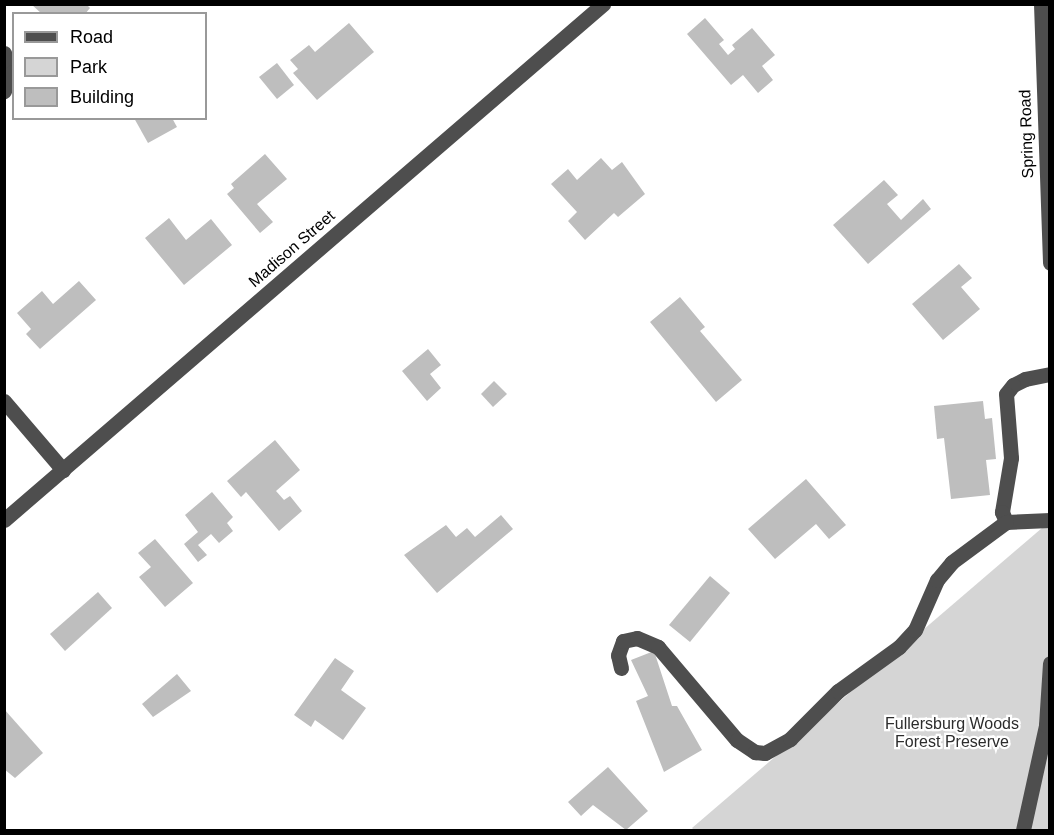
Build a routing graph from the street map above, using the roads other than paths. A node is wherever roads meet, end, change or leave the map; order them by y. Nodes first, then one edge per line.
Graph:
1 (603, 4) edge
2 (1041, 4) edge
3 (4, 54) edge
4 (4, 91) edge
5 (1050, 263) edge
6 (1050, 374) edge
7 (4, 401) edge
8 (63, 470) junction
9 (4, 520) edge
10 (1050, 520) edge
11 (1006, 522) junction
12 (1050, 663) edge
13 (621, 668) dead end
14 (1044, 764) edge
15 (1023, 831) edge

1 - 8 street, Madison Street
2 - 5 street, Spring Road
3 - 4 street
6 - 11 street
7 - 8 street
8 - 9 street, Madison Street
10 - 11 street
11 - 13 street
12 - 14 street
14 - 15 street

